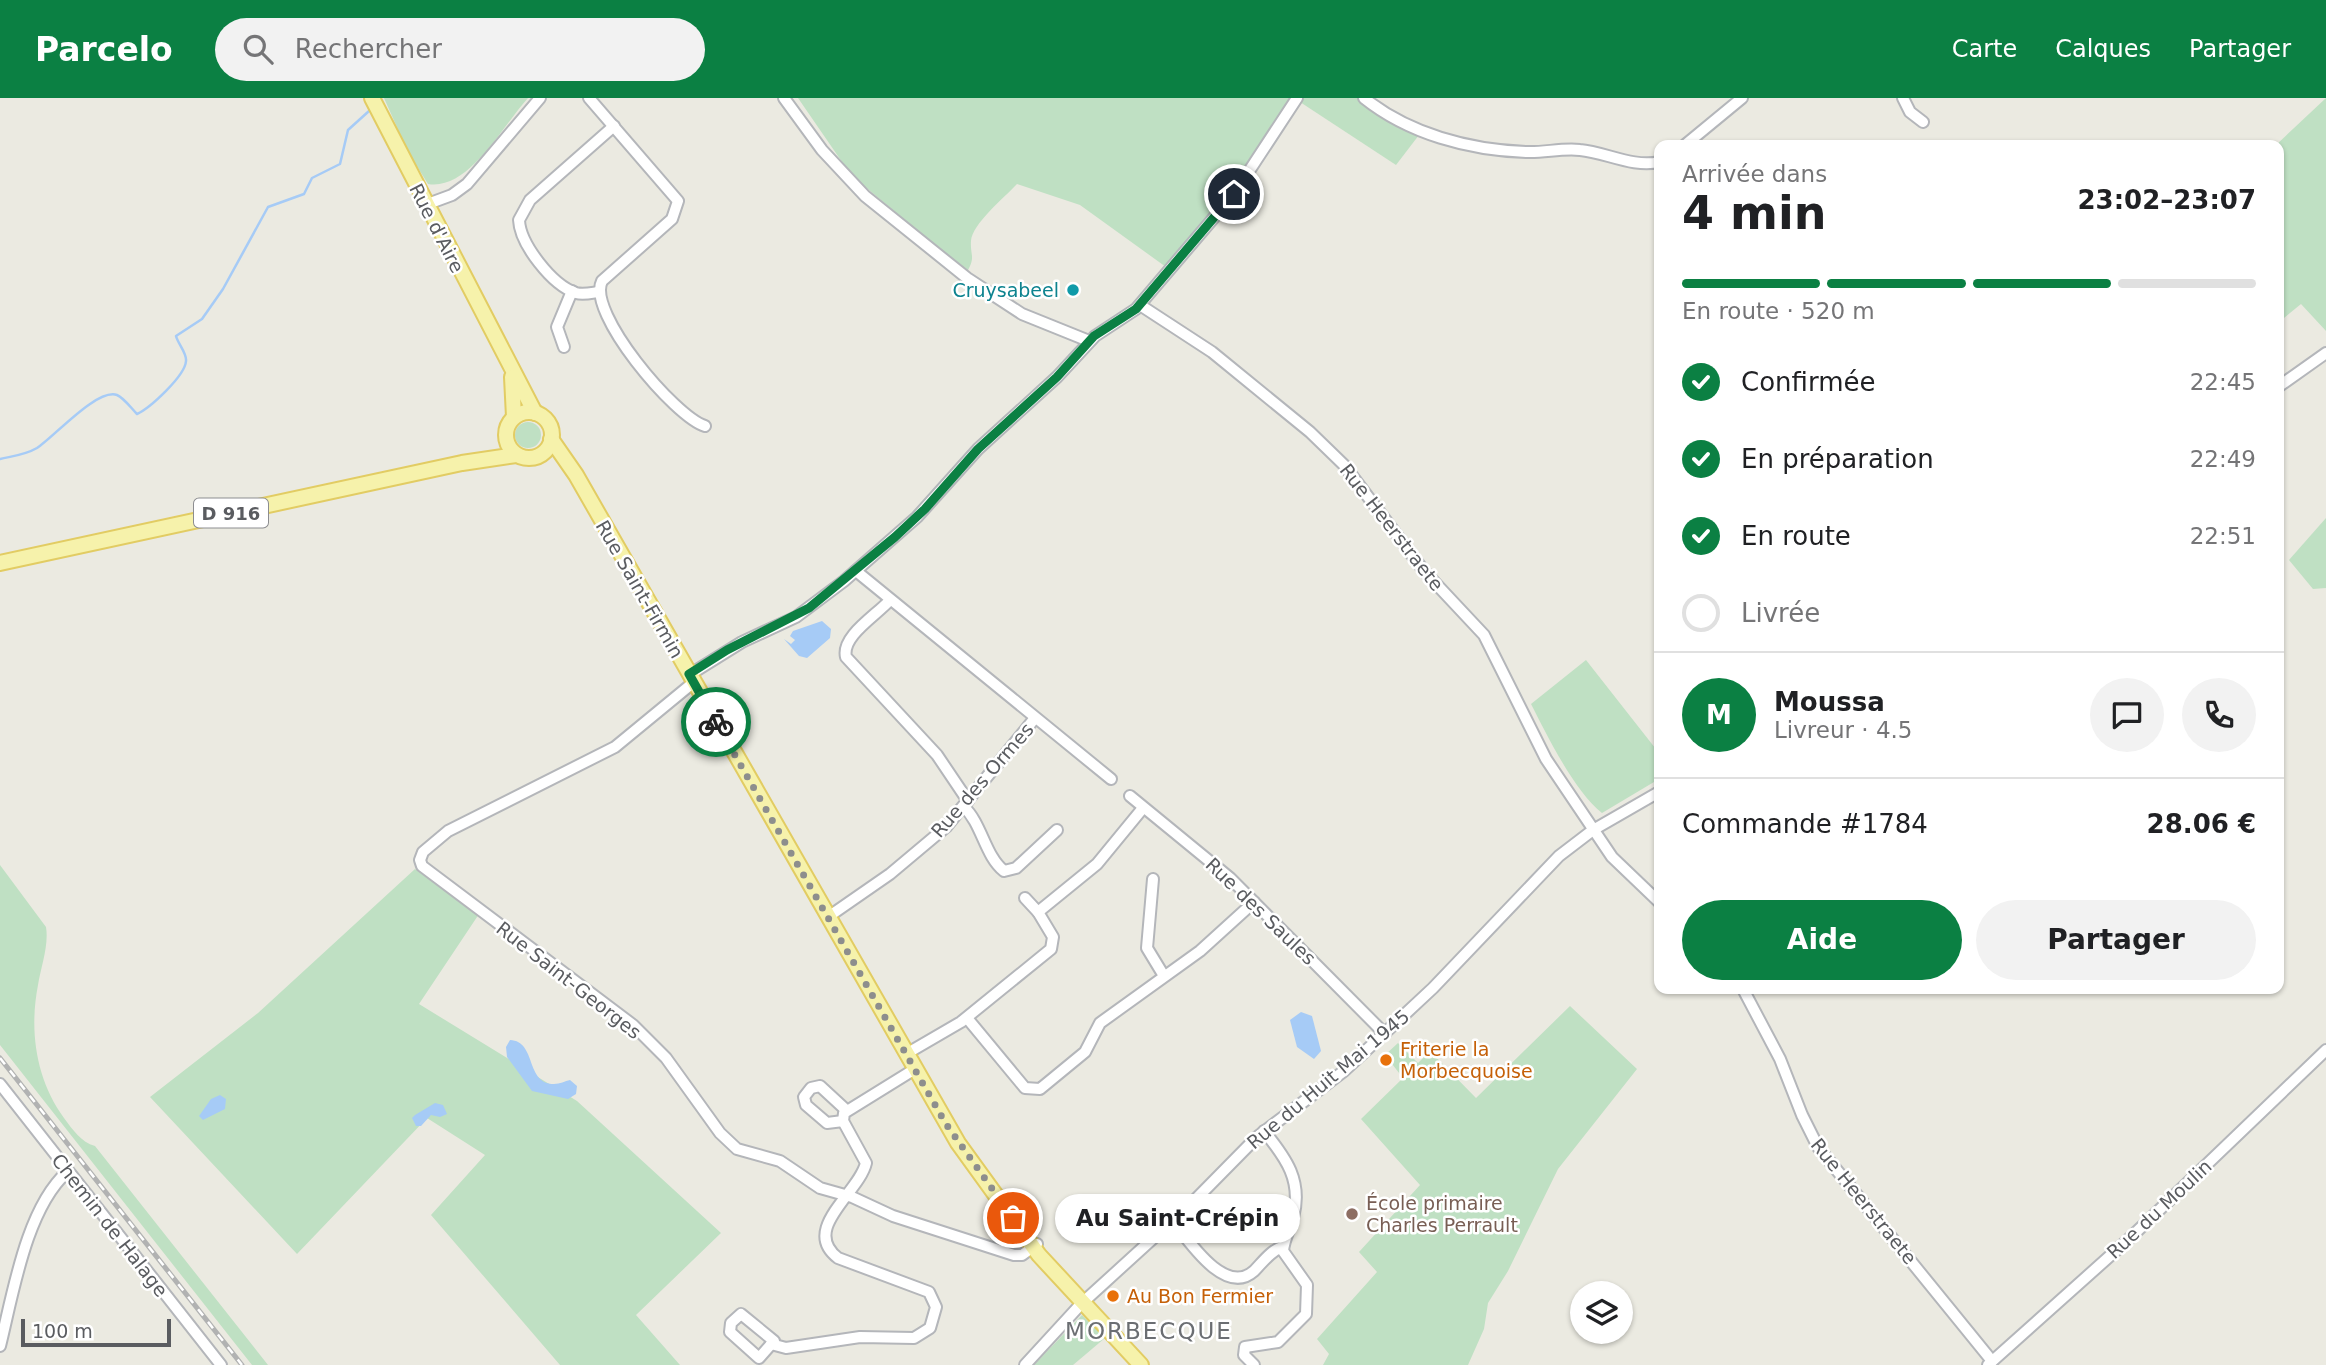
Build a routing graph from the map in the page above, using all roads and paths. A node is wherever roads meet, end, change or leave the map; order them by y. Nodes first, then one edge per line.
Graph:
1 (372, 98) edge
2 (540, 98) edge
3 (589, 98) edge
4 (784, 98) edge
5 (1297, 98) edge
6 (1364, 98) edge
7 (1742, 98) edge
8 (1903, 98) edge
9 (1923, 122) dead end
10 (614, 126) junction
11 (1691, 140) edge
12 (1654, 163) edge
13 (425, 205) junction
14 (572, 291) junction
15 (598, 292) junction
16 (1140, 305) junction
17 (1089, 341) junction
18 (564, 347) dead end
19 (2326, 353) edge
20 (506, 356) junction
21 (2315, 360) junction
22 (2326, 369) edge
23 (2284, 383) edge
24 (535, 413) junction
25 (514, 417) junction
26 (705, 426) dead end
27 (506, 434) junction
28 (551, 439) junction
29 (516, 455) junction
30 (537, 456) junction
31 (462, 463) junction
32 (583, 490) junction
33 (0, 563) edge
34 (856, 570) junction
35 (890, 600) junction
36 (691, 678) junction
37 (1035, 718) junction
38 (1111, 779) dead end
39 (1654, 795) edge
40 (1130, 796) dead end
41 (966, 804) junction
42 (1143, 808) junction
43 (1057, 830) dead end
44 (1593, 830) junction
45 (1153, 879) dead end
46 (1654, 897) edge
47 (1025, 898) dead end
48 (1254, 902) junction
49 (1038, 912) junction
50 (828, 917) junction
51 (1164, 976) junction
52 (1747, 994) edge
53 (967, 1018) junction
54 (1385, 1034) junction
55 (2326, 1050) edge
56 (906, 1054) junction
57 (915, 1069) junction
58 (0, 1084) edge
59 (1264, 1131) junction
60 (67, 1172) junction
61 (846, 1196) junction
62 (1172, 1221) junction
63 (1035, 1245) junction
64 (1283, 1247) junction
65 (1086, 1300) junction
66 (771, 1344) dead end
67 (0, 1346) edge
68 (1990, 1364) edge
69 (221, 1365) edge
70 (1025, 1365) edge
71 (1141, 1365) edge
72 (1146, 1365) edge
73 (1254, 1365) edge

1 - 13 main road, Rue d'Aire
2 - 13 street
3 - 10 street
4 - 17 street
5 - 16 street
6 - 12 street
7 - 11 street
8 - 9 street
10 - 14 street
10 - 15 street
13 - 20 main road, Rue d'Aire
14 - 15 street
14 - 18 street
15 - 26 street
16 - 17 street
16 - 44 street, Rue Heerstraete
17 - 34 street
19 - 21 street
20 - 24 main road, Rue d'Aire
20 - 25 main road, Rue d'Aire
21 - 22 street
21 - 23 street
24 - 25 main road
24 - 28 main road
25 - 27 main road
27 - 29 main road
27 - 31 main road, D 916
28 - 30 main road
28 - 32 main road, Rue Saint-Firmin
29 - 30 main road
29 - 31 main road, D 916
30 - 32 main road, Rue Saint-Firmin
31 - 33 main road, D 916
32 - 36 main road, Rue Saint-Firmin
34 - 35 street
34 - 36 street
35 - 37 street
35 - 41 street
36 - 50 main road, Rue Saint-Firmin
36 - 61 street, Rue Saint-Georges
37 - 38 street
37 - 41 street, Rue des Ormes
39 - 44 street, Rue du Huit Mai 1945
40 - 42 street, Rue des Saules
41 - 43 street
41 - 50 street, Rue des Ormes
42 - 48 street, Rue des Saules
42 - 49 street
44 - 46 street, Rue Heerstraete
44 - 54 street, Rue du Huit Mai 1945
45 - 51 street
47 - 49 street
48 - 51 street
48 - 54 street, Rue des Saules
49 - 53 street
50 - 56 main road, Rue Saint-Firmin
51 - 53 street
52 - 68 street, Rue Heerstraete
53 - 56 street
54 - 59 street, Rue du Huit Mai 1945
55 - 68 street, Rue du Moulin
56 - 57 main road, Rue Saint-Firmin
57 - 61 street
57 - 63 main road, Rue Saint-Firmin
58 - 60 street, Chemin de Halage
59 - 62 street, Rue du Huit Mai 1945
59 - 64 street
60 - 67 street
60 - 69 street, Chemin de Halage
61 - 63 street, Rue Saint-Georges
61 - 66 street
62 - 64 street
62 - 65 street, Rue du Huit Mai 1945
63 - 65 main road, Rue Saint-Firmin
64 - 73 street
65 - 70 street, Rue du Huit Mai 1945
65 - 71 main road
65 - 72 main road

